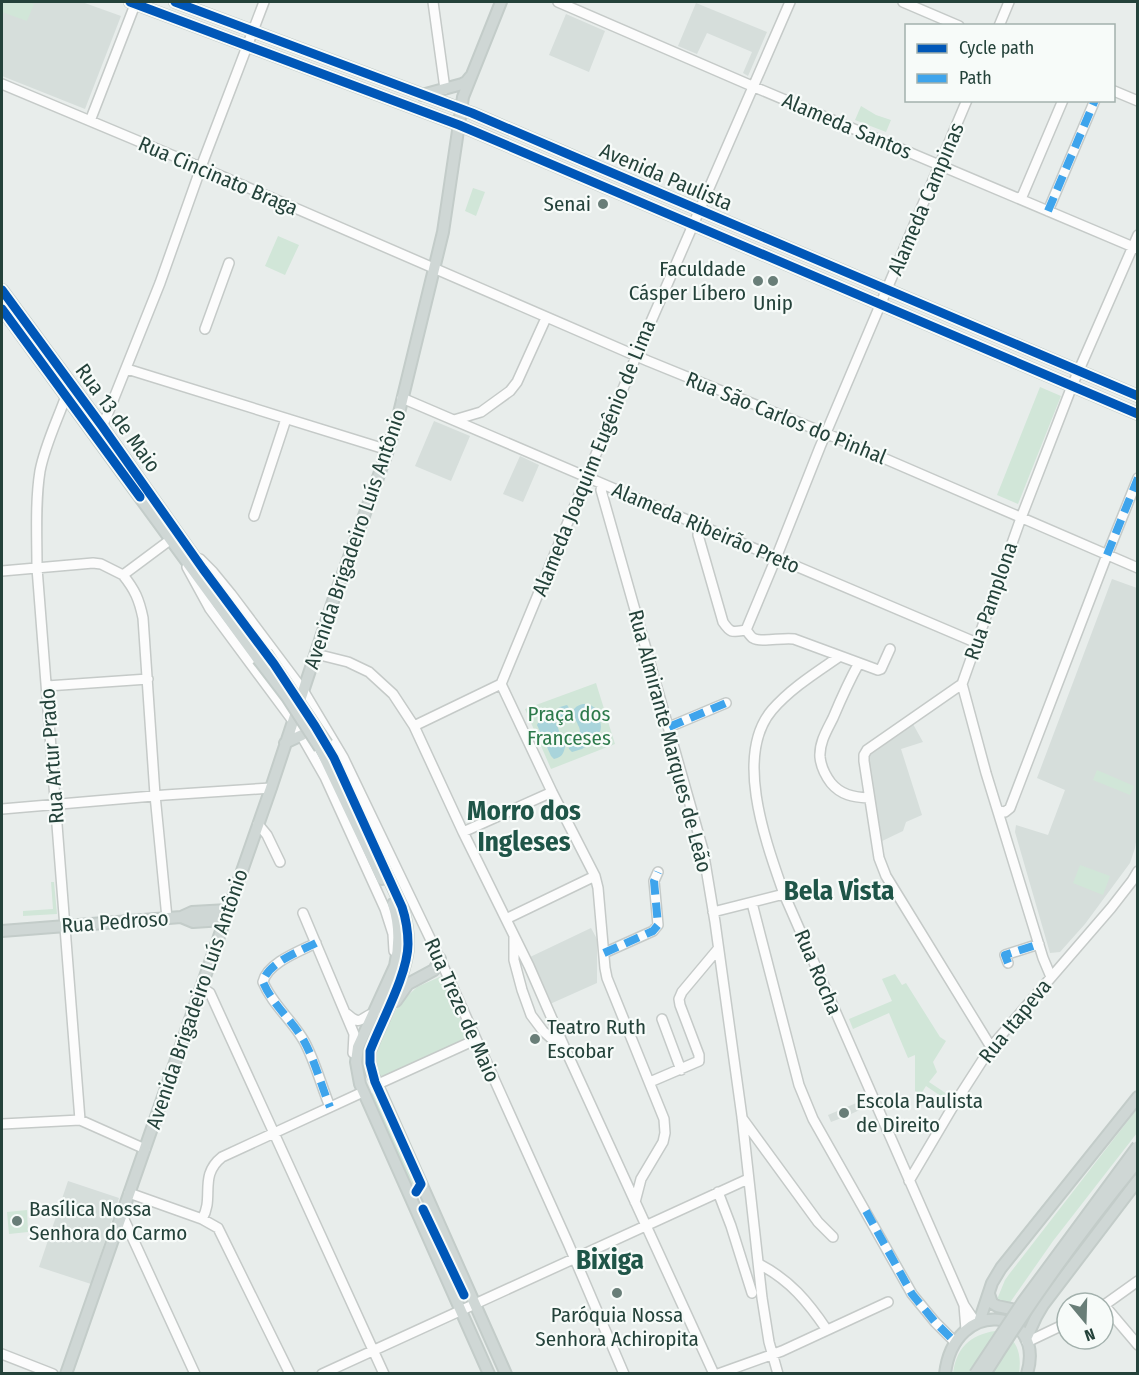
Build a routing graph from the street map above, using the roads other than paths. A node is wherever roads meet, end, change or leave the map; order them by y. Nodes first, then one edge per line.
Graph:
1 (134, 2) edge
2 (175, 2) edge
3 (264, 2) edge
4 (433, 2) edge
5 (501, 2) edge
6 (558, 2) edge
7 (790, 2) edge
8 (903, 2) edge
9 (1010, 2) edge
10 (954, 24) edge
11 (1000, 24) edge
12 (253, 31) junction
13 (247, 46) junction
14 (471, 74) junction
15 (2, 84) edge
16 (752, 86) junction
17 (445, 89) junction
18 (1115, 92) edge
19 (422, 95) junction
20 (1137, 101) edge
21 (966, 102) edge
22 (1062, 102) edge
23 (1094, 102) edge
24 (461, 109) junction
25 (90, 121) junction
26 (459, 124) junction
27 (940, 165) junction
28 (201, 168) junction
29 (1021, 199) junction
30 (699, 210) junction
31 (1048, 211) junction
32 (693, 224) junction
33 (1137, 235) edge
34 (1135, 248) edge
35 (230, 263) dead end
36 (434, 269) junction
37 (2, 290) edge
38 (887, 290) junction
39 (881, 304) junction
40 (2, 309) edge
41 (546, 318) junction
42 (205, 329) dead end
43 (636, 356) junction
44 (127, 369) junction
45 (1080, 372) junction
46 (1072, 387) junction
47 (66, 396) junction
48 (1137, 396) edge
49 (402, 398) junction
50 (1137, 414) edge
51 (286, 418) junction
52 (454, 420) junction
53 (97, 430) junction
54 (826, 434) junction
55 (388, 450) junction
56 (587, 477) junction
57 (1137, 478) edge
58 (602, 484) junction
59 (254, 516) dead end
60 (1021, 518) junction
61 (699, 524) junction
62 (175, 537) junction
63 (185, 551) junction
64 (1107, 555) junction
65 (776, 558) junction
66 (37, 568) junction
67 (1137, 568) edge
68 (2, 571) edge
69 (123, 575) junction
70 (746, 630) junction
71 (977, 643) junction
72 (890, 649) dead end
73 (316, 654) junction
74 (262, 656) junction
75 (840, 656) junction
76 (859, 663) junction
77 (290, 673) junction
78 (148, 679) junction
79 (501, 684) junction
80 (962, 684) junction
81 (47, 686) junction
82 (268, 688) junction
83 (303, 690) junction
84 (726, 703) dead end
85 (315, 708) junction
86 (293, 721) junction
87 (325, 725) junction
88 (414, 726) junction
89 (669, 727) junction
90 (302, 735) junction
91 (285, 743) junction
92 (308, 745) junction
93 (323, 746) junction
94 (271, 788) junction
95 (552, 792) junction
96 (155, 795) junction
97 (868, 798) junction
98 (55, 805) junction
99 (2, 809) edge
100 (999, 812) junction
101 (258, 824) junction
102 (463, 832) junction
103 (280, 862) dead end
104 (1137, 871) edge
105 (658, 872) dead end
106 (595, 876) junction
107 (784, 894) junction
108 (752, 903) junction
109 (713, 912) junction
110 (303, 913) dead end
111 (226, 915) junction
112 (167, 918) junction
113 (506, 919) junction
114 (65, 926) junction
115 (2, 931) edge
116 (514, 937) junction
117 (316, 943) junction
118 (1039, 944) junction
119 (718, 949) junction
120 (604, 952) junction
121 (1005, 955) dead end
122 (440, 959) junction
123 (394, 966) junction
124 (1051, 977) junction
125 (201, 987) junction
126 (388, 1007) junction
127 (374, 1013) junction
128 (347, 1014) junction
129 (662, 1018) dead end
130 (475, 1040) junction
131 (991, 1047) junction
132 (567, 1053) junction
133 (681, 1070) junction
134 (650, 1082) junction
135 (376, 1085) junction
136 (361, 1088) junction
137 (1137, 1097) edge
138 (330, 1107) junction
139 (742, 1117) junction
140 (80, 1120) junction
141 (2, 1124) edge
142 (274, 1132) junction
143 (1137, 1146) edge
144 (145, 1149) junction
145 (1137, 1161) edge
146 (621, 1173) junction
147 (641, 1179) junction
148 (748, 1179) junction
149 (1137, 1180) edge
150 (909, 1181) junction
151 (421, 1184) junction
152 (718, 1192) junction
153 (129, 1193) junction
154 (408, 1194) junction
155 (429, 1202) junction
156 (635, 1202) junction
157 (415, 1208) junction
158 (122, 1215) junction
159 (202, 1219) junction
160 (645, 1226) junction
161 (833, 1237) dead end
162 (574, 1258) junction
163 (759, 1264) junction
164 (1137, 1281) edge
165 (752, 1293) dead end
166 (989, 1294) junction
167 (1115, 1297) edge
168 (888, 1302) dead end
169 (474, 1304) junction
170 (1043, 1305) junction
171 (983, 1308) junction
172 (967, 1309) junction
173 (460, 1310) junction
174 (1115, 1319) edge
175 (977, 1322) junction
176 (1055, 1328) edge
177 (827, 1330) junction
178 (966, 1330) junction
179 (1027, 1340) junction
180 (955, 1342) junction
181 (1137, 1345) edge
182 (494, 1347) junction
183 (374, 1350) junction
184 (2, 1354) edge
185 (480, 1354) junction
186 (772, 1355) junction
187 (53, 1374) edge
188 (66, 1374) edge
189 (195, 1374) edge
190 (290, 1374) edge
191 (322, 1374) edge
192 (384, 1374) edge
193 (489, 1374) edge
194 (506, 1374) edge
195 (624, 1374) edge
196 (716, 1374) edge
197 (778, 1374) edge
198 (945, 1374) edge
199 (975, 1374) edge
200 (985, 1374) edge
201 (1027, 1374) edge

1 - 13 main road, Avenida Paulista
1 - 25 street
2 - 12 main road, Avenida Paulista
3 - 12 street
4 - 17 street
5 - 14 main road, Avenida Brigadeiro Luís Antônio
6 - 16 street, Alameda Santos
7 - 16 street, Alameda Joaquim Eugênio de Lima
8 - 10 street
9 - 11 street
12 - 13 street
12 - 19 main road, Avenida Paulista
13 - 26 main road, Avenida Paulista
13 - 28 street
14 - 17 main road
14 - 24 main road, Avenida Brigadeiro Luís Antônio
15 - 25 street, Rua Cincinato Braga
16 - 27 street, Alameda Santos
16 - 30 street, Alameda Joaquim Eugênio de Lima
17 - 19 main road
18 - 20 street
19 - 24 main road, Avenida Paulista
21 - 27 street, Alameda Campinas
22 - 29 street
23 - 31 street
24 - 26 main road, Avenida Brigadeiro Luís Antônio
24 - 30 main road, Avenida Paulista
25 - 28 street, Rua Cincinato Braga
26 - 32 main road, Avenida Paulista
26 - 36 main road, Avenida Brigadeiro Luís Antônio
27 - 29 street, Alameda Santos
27 - 38 street, Alameda Campinas
28 - 36 street, Rua Cincinato Braga
28 - 44 street
29 - 31 street, Alameda Santos
30 - 32 street, Alameda Joaquim Eugênio de Lima
30 - 38 main road, Avenida Paulista
31 - 34 street, Alameda Santos
32 - 39 main road, Avenida Paulista
32 - 43 street, Alameda Joaquim Eugênio de Lima
33 - 34 street, Rua Pamplona
34 - 45 street, Rua Pamplona
35 - 42 street
36 - 41 street, Rua São Carlos do Pinhal
36 - 49 main road, Avenida Brigadeiro Luís Antônio
37 - 53 main road, Rua 13 de Maio
38 - 39 street, Alameda Campinas
38 - 45 main road, Avenida Paulista
39 - 46 main road, Avenida Paulista
39 - 54 street, Alameda Campinas
40 - 47 main road, Rua 13 de Maio
41 - 43 street, Rua São Carlos do Pinhal
41 - 52 street
43 - 54 street, Rua São Carlos do Pinhal
43 - 56 street, Alameda Joaquim Eugênio de Lima
44 - 51 street
44 - 53 street
45 - 46 street, Rua Pamplona
45 - 48 main road, Avenida Paulista
46 - 50 main road, Avenida Paulista
46 - 60 street, Rua Pamplona
47 - 53 main road, Rua 13 de Maio
47 - 66 street, Rua Artur Prado
49 - 52 street, Alameda Ribeirão Preto
49 - 55 main road, Avenida Brigadeiro Luís Antônio
51 - 55 street
51 - 59 street
52 - 56 street, Alameda Ribeirão Preto
53 - 62 main road, Rua 13 de Maio
54 - 60 street, Rua São Carlos do Pinhal
54 - 65 street, Alameda Campinas
55 - 73 main road, Avenida Brigadeiro Luís Antônio
56 - 58 street, Alameda Ribeirão Preto
56 - 79 street, Alameda Joaquim Eugênio de Lima
57 - 64 street
58 - 61 street, Alameda Ribeirão Preto
58 - 89 street, Rua Almirante Marques de Leão
60 - 64 street, Rua São Carlos do Pinhal
60 - 71 street, Rua Pamplona
61 - 65 street, Alameda Ribeirão Preto
61 - 70 street
62 - 63 main road, Rua 13 de Maio
62 - 69 street
63 - 74 main road, Rua 13 de Maio
63 - 74 main road, Rua 13 de Maio
63 - 77 street, Rua Treze de Maio
63 - 82 street, Rua Treze de Maio
64 - 67 street, Rua São Carlos do Pinhal
64 - 100 street
65 - 70 street, Alameda Campinas
65 - 71 street, Alameda Ribeirão Preto
66 - 68 street
66 - 69 street
66 - 81 street, Rua Artur Prado
69 - 78 street
70 - 75 street
71 - 80 street, Rua Pamplona
72 - 76 street
73 - 83 main road, Avenida Brigadeiro Luís Antônio
73 - 88 street
74 - 93 main road, bridge
75 - 76 street
75 - 107 street, Rua Rocha
76 - 97 street
77 - 82 street
77 - 83 street, Rua Treze de Maio
78 - 81 street
78 - 96 street
79 - 88 street
79 - 95 street
80 - 97 street
80 - 100 street, Rua Pamplona
81 - 98 street, Rua Artur Prado
82 - 86 street, Rua Treze de Maio
83 - 85 street, Rua Treze de Maio
83 - 86 main road, Avenida Brigadeiro Luís Antônio
84 - 89 street
85 - 87 street, Rua Treze de Maio
85 - 90 street
86 - 90 street, Rua Treze de Maio
86 - 91 main road, Avenida Brigadeiro Luís Antônio
87 - 92 street
87 - 122 street, Rua Treze de Maio
88 - 102 street
89 - 109 street, Rua Almirante Marques de Leão
90 - 91 main road
90 - 92 street, Rua Treze de Maio
91 - 94 main road, Avenida Brigadeiro Luís Antônio
92 - 123 street, Rua Treze de Maio
93 - 123 main road
93 - 126 main road
94 - 96 street
94 - 101 main road, Avenida Brigadeiro Luís Antônio
95 - 102 street
95 - 106 street
96 - 98 street
96 - 112 street
97 - 131 street
98 - 99 street
98 - 114 street, Rua Artur Prado
100 - 118 street, Rua Pamplona
101 - 103 street
101 - 111 main road, Avenida Brigadeiro Luís Antônio
102 - 113 street
104 - 124 street, Rua Itapeva
105 - 120 street
106 - 113 street
106 - 120 street
107 - 108 street
107 - 150 street, Rua Rocha
108 - 109 street
108 - 180 street
109 - 119 street, Rua Almirante Marques de Leão
110 - 117 street
111 - 112 main road, Rua Pedroso
111 - 125 main road, Avenida Brigadeiro Luís Antônio
112 - 114 main road, Rua Pedroso
113 - 116 street
114 - 115 main road, Rua Pedroso
114 - 140 street, Rua Artur Prado
116 - 132 street
116 - 132 street
117 - 128 street
117 - 138 street
118 - 121 street
118 - 124 street, Rua Pamplona
119 - 133 street
119 - 139 street, Rua Almirante Marques de Leão
120 - 134 street
122 - 126 main road
122 - 130 street, Rua Treze de Maio
123 - 127 main road, Rua Treze de Maio
124 - 131 street, Rua Itapeva
125 - 142 street
125 - 144 main road, Avenida Brigadeiro Luís Antônio
126 - 135 main road
127 - 128 street
127 - 136 main road, Rua Treze de Maio
128 - 136 street
129 - 133 street
130 - 135 street
130 - 162 street, Rua Treze de Maio
131 - 150 street, Rua Itapeva
132 - 146 street
133 - 134 street
134 - 147 street
135 - 151 main road
136 - 138 street
136 - 154 main road, Rua Treze de Maio
137 - 166 main road
138 - 142 street
139 - 148 street, Rua Almirante Marques de Leão
139 - 161 street
140 - 141 street
140 - 144 street
142 - 159 street
142 - 183 street
143 - 199 main road, bridge
144 - 153 main road, Avenida Brigadeiro Luís Antônio
145 - 200 main road, bridge
146 - 147 street
146 - 156 street
147 - 156 street
148 - 152 street
148 - 163 street, Rua Almirante Marques de Leão
149 - 170 main road
150 - 172 street, Rua Rocha
151 - 154 main road
151 - 155 main road
152 - 160 street
152 - 165 street
153 - 158 main road, Avenida Brigadeiro Luís Antônio
153 - 159 street
154 - 157 main road, Rua Treze de Maio
155 - 157 main road
155 - 169 main road
156 - 160 street
157 - 173 main road, Rua Treze de Maio
158 - 188 main road, Avenida Brigadeiro Luís Antônio
158 - 189 street
159 - 190 street
160 - 162 street
160 - 196 street
162 - 169 street
162 - 195 street, Rua Treze de Maio
163 - 177 street
163 - 186 street, Rua Almirante Marques de Leão
164 - 167 street
166 - 170 main road
166 - 171 main road
168 - 177 street
169 - 173 street
169 - 182 main road
170 - 179 main road
171 - 172 main road
171 - 175 main road
172 - 175 street, Rua Rocha
172 - 178 street, Rua Rocha
173 - 183 street
173 - 185 main road, Rua Treze de Maio
174 - 181 street
175 - 178 main road
175 - 179 main road
176 - 179 street
177 - 186 street
178 - 180 main road
179 - 201 main road
180 - 198 main road
182 - 185 main road
182 - 194 main road
183 - 191 street
183 - 192 street
184 - 187 street
185 - 193 main road, Rua Treze de Maio
186 - 196 street
186 - 197 street, Rua Almirante Marques de Leão

